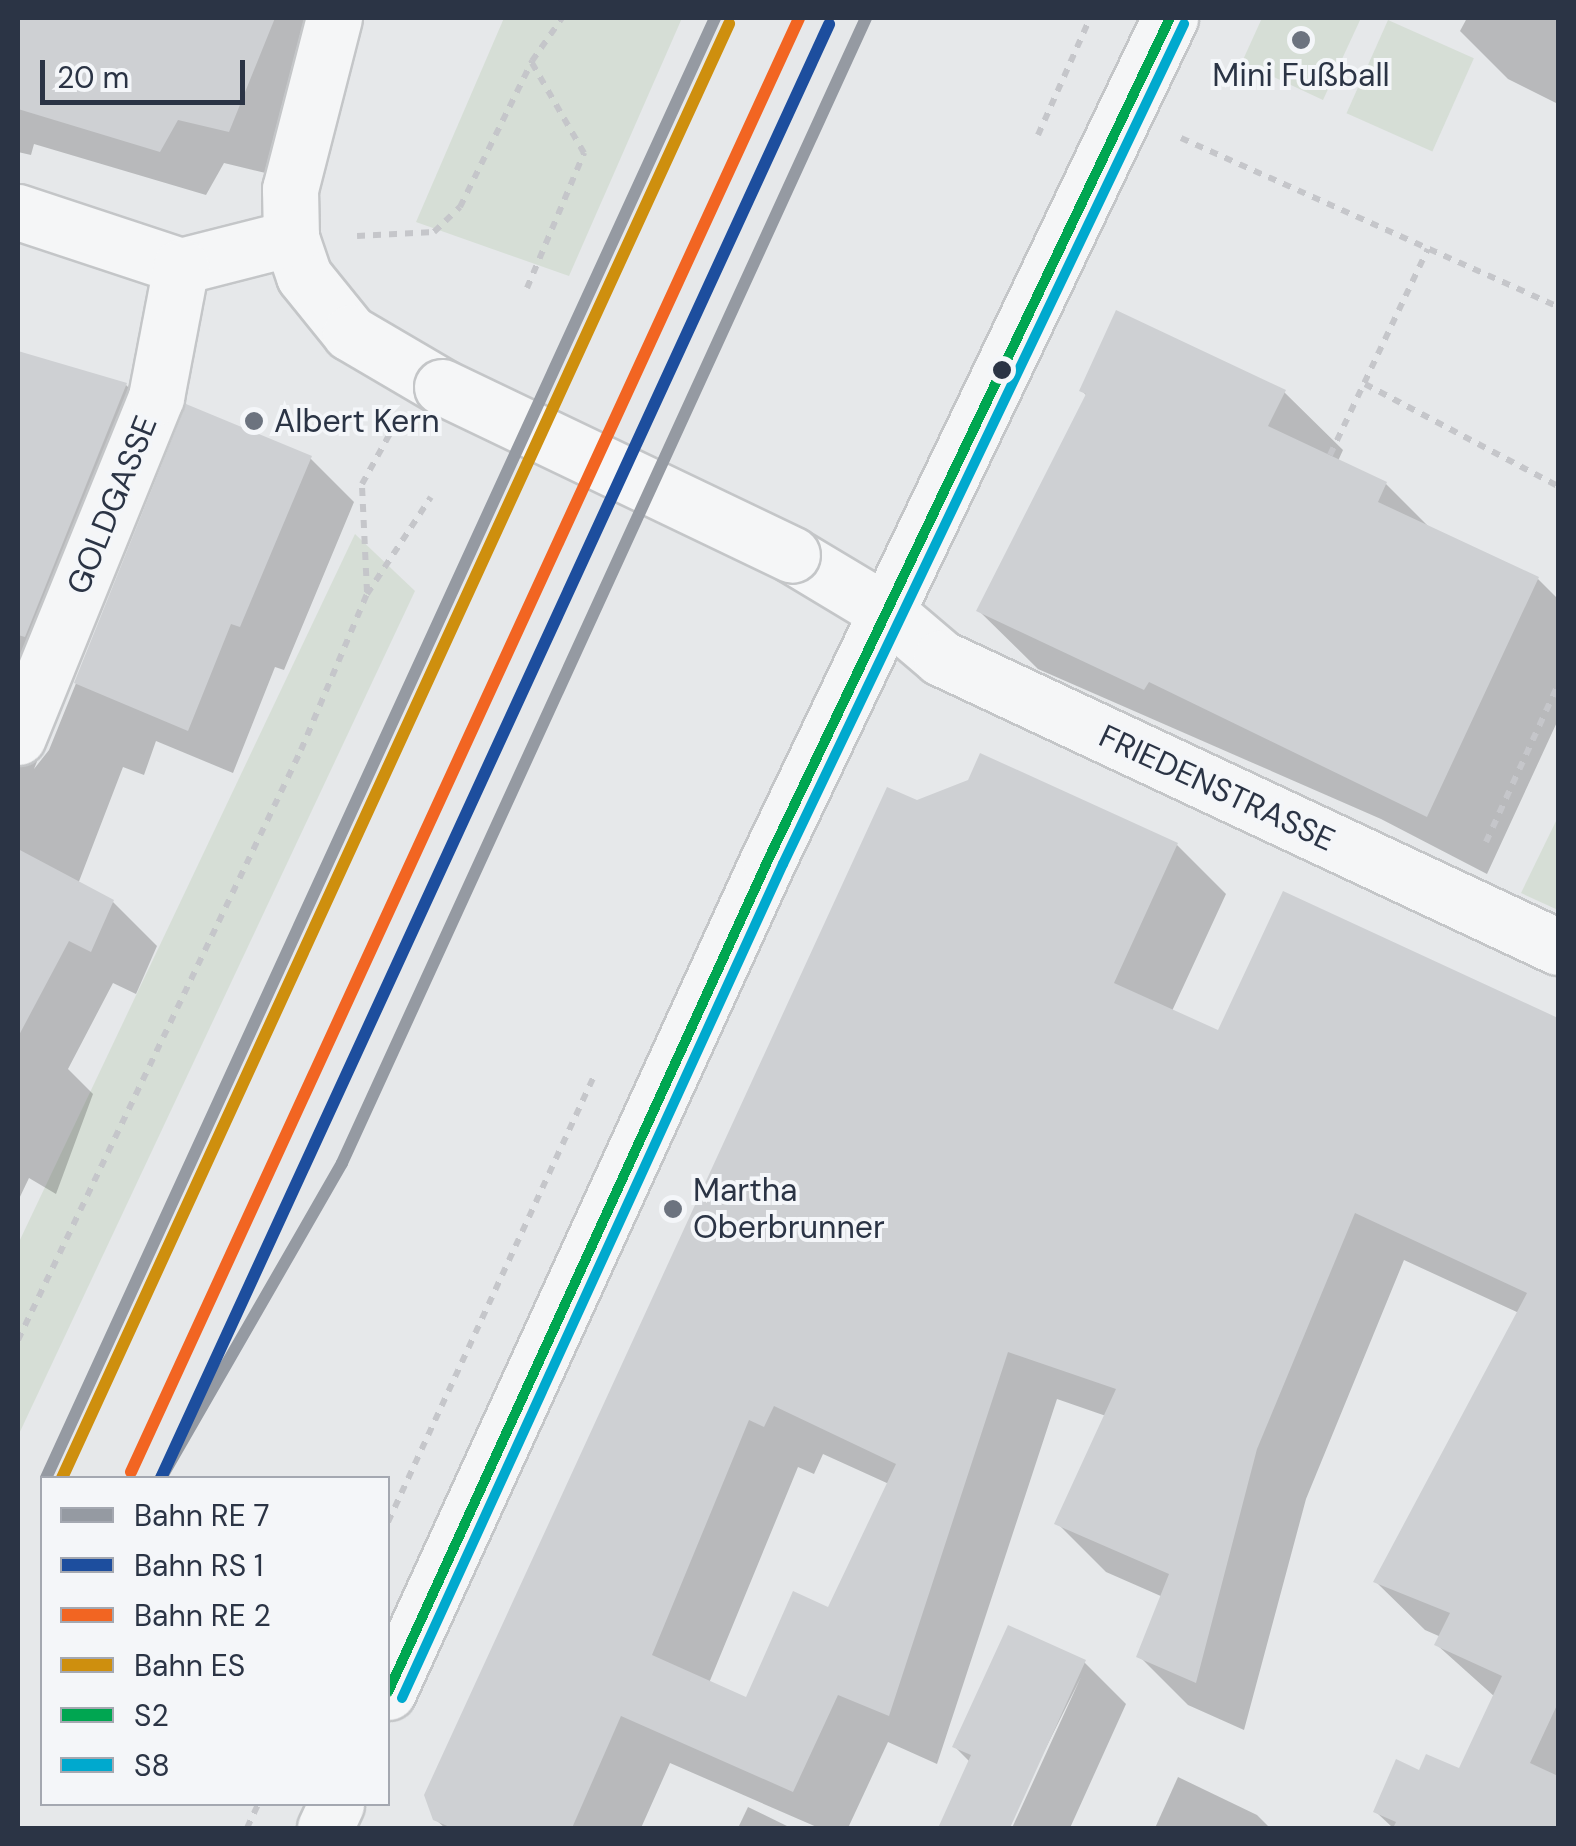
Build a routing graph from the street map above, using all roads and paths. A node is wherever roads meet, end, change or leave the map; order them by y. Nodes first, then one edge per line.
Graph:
1 (334, 18) edge
2 (562, 18) edge
3 (1170, 18) edge
4 (532, 62) junction
5 (1180, 138) dead end
6 (18, 212) edge
7 (291, 238) junction
8 (1428, 249) junction
9 (181, 266) junction
10 (527, 288) dead end
11 (1558, 307) edge
12 (432, 382) junction
13 (1364, 384) junction
14 (1330, 455) dead end
15 (1558, 486) edge
16 (430, 497) dead end
17 (367, 594) junction
18 (887, 612) junction
19 (1558, 685) edge
20 (18, 737) edge
21 (1457, 901) junction
22 (1558, 946) edge
23 (18, 1340) edge
24 (390, 1688) edge

1 - 7 street
2 - 4 path
3 - 18 street
4 - 7 path
4 - 10 path
5 - 8 path
6 - 9 street
7 - 9 street
7 - 12 street, FRIEDENSTRASSE
8 - 11 path
8 - 13 path
9 - 20 street, GOLDGASSE
12 - 17 path
12 - 18 street, FRIEDENSTRASSE, bridge
13 - 14 path
13 - 15 path
16 - 17 path
17 - 23 path
18 - 21 street, FRIEDENSTRASSE
18 - 24 street
19 - 21 path
21 - 22 street, FRIEDENSTRASSE

